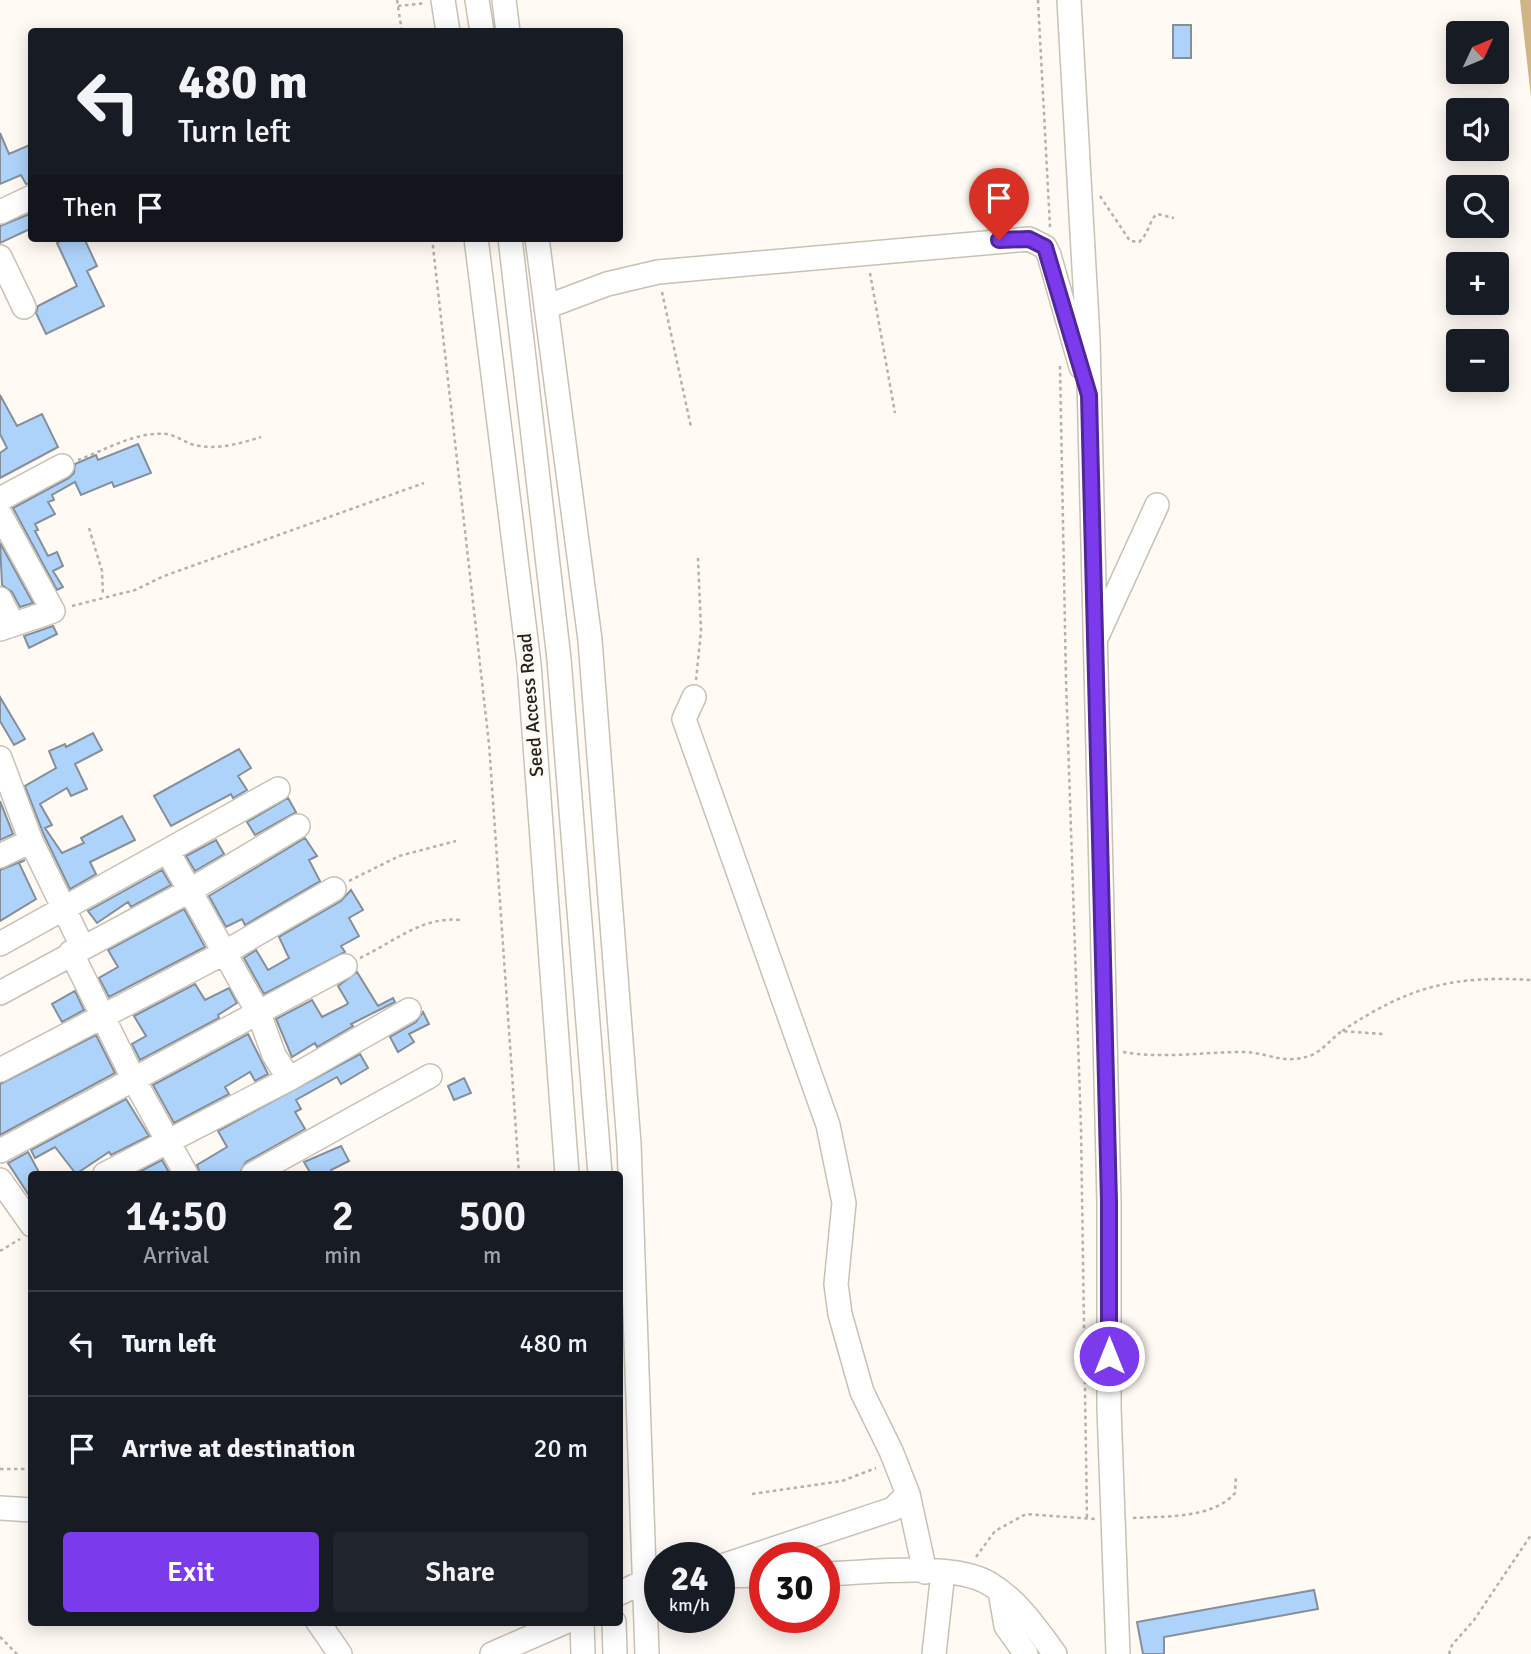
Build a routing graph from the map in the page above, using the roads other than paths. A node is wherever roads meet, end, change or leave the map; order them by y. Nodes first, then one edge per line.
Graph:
1 (477, 0) edge
2 (504, 0) edge
3 (1069, 0) edge
4 (443, 1) edge
5 (447, 28) edge
6 (481, 28) edge
7 (508, 28) edge
8 (28, 199) edge
9 (0, 212) edge
10 (476, 242) edge
11 (510, 242) edge
12 (538, 242) edge
13 (0, 257) edge
14 (24, 307) dead end
15 (546, 307) junction
16 (1089, 395) junction
17 (62, 466) road end
18 (0, 499) edge
19 (1157, 505) dead end
20 (0, 514) edge
21 (0, 599) edge
22 (6, 626) edge
23 (1095, 640) junction
24 (694, 697) road end
25 (2, 765) edge
26 (278, 789) dead end
27 (298, 826) dead end
28 (31, 841) junction
29 (168, 852) junction
30 (0, 856) edge
31 (334, 890) road end
32 (189, 891) junction
33 (62, 910) junction
34 (0, 944) edge
35 (76, 949) junction
36 (224, 953) junction
37 (345, 966) road end
38 (0, 993) edge
39 (409, 1010) dead end
40 (259, 1014) junction
41 (101, 1017) junction
42 (0, 1070) edge
43 (430, 1076) dead end
44 (289, 1079) junction
45 (134, 1080) junction
46 (167, 1141) junction
47 (0, 1151) edge
48 (111, 1171) edge
49 (184, 1171) edge
50 (258, 1171) edge
51 (567, 1171) edge
52 (600, 1171) edge
53 (0, 1180) edge
54 (28, 1223) edge
55 (908, 1494) junction
56 (0, 1508) edge
57 (28, 1510) edge
58 (650, 1542) edge
59 (735, 1559) edge
60 (943, 1573) junction
61 (840, 1574) edge
62 (644, 1583) edge
63 (1000, 1591) junction
64 (623, 1592) edge
65 (320, 1626) edge
66 (556, 1626) edge
67 (582, 1626) edge
68 (614, 1626) edge
69 (648, 1633) edge
70 (340, 1654) edge
71 (492, 1654) edge
72 (583, 1654) edge
73 (615, 1654) edge
74 (647, 1654) edge
75 (934, 1654) edge
76 (1026, 1654) edge
77 (1055, 1654) edge
78 (1118, 1654) edge

1 - 6 street
2 - 7 street
3 - 16 street
4 - 5 street
8 - 9 street
10 - 51 street, Seed Access Road
11 - 52 street, Seed Access Road
12 - 15 street
13 - 14 street
15 - 16 street
15 - 58 street
16 - 23 street
17 - 18 street
19 - 23 street
20 - 22 street
21 - 22 street
23 - 78 street
24 - 55 street
25 - 28 street
26 - 29 street
27 - 32 street
28 - 30 street
28 - 33 street
29 - 32 street
29 - 33 street
31 - 36 street
32 - 35 street
32 - 36 street
33 - 34 street
33 - 35 street
35 - 38 street
35 - 41 street
36 - 40 street
36 - 41 street
37 - 40 street
39 - 44 street
40 - 44 street
40 - 45 street
41 - 42 street
41 - 45 street
43 - 50 street
44 - 46 street
45 - 46 street
45 - 47 street
46 - 48 street
46 - 49 street
53 - 54 street
55 - 59 street
55 - 60 street
56 - 57 street
60 - 61 street
60 - 63 street
60 - 75 street
62 - 64 street
63 - 76 street
63 - 77 street
65 - 70 street
66 - 71 street
67 - 72 street
68 - 73 street
69 - 74 street

